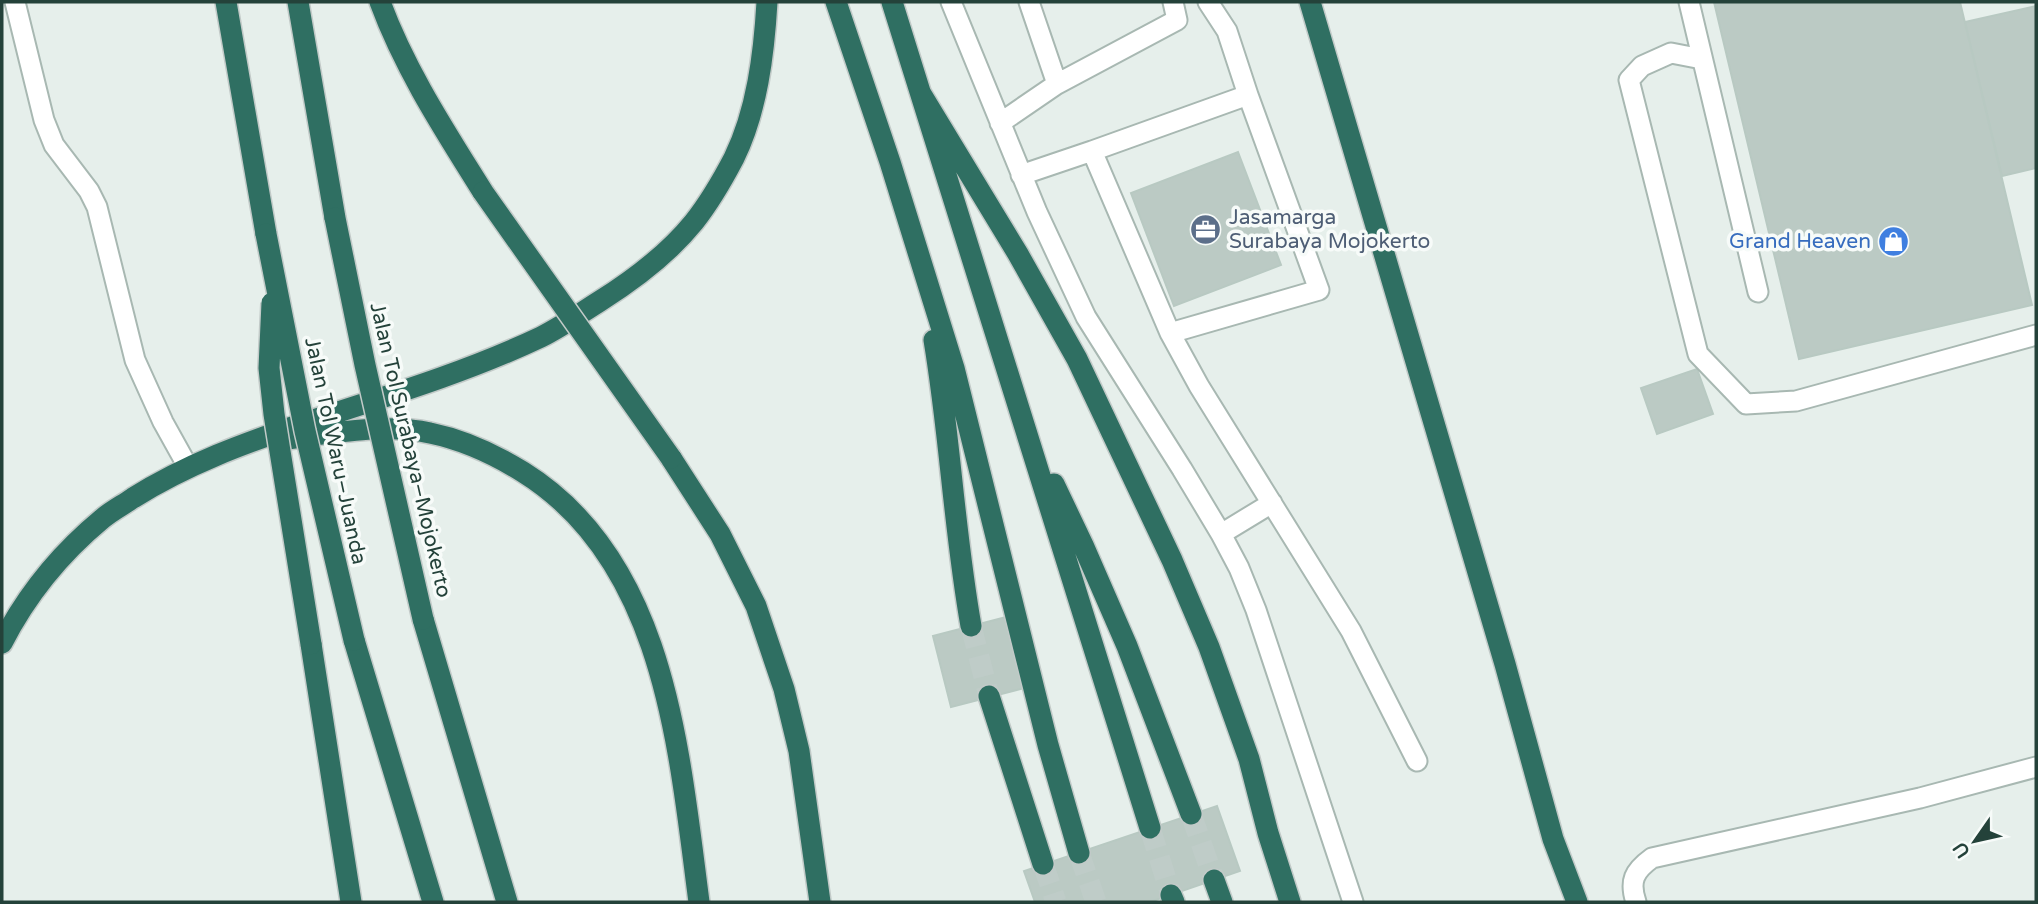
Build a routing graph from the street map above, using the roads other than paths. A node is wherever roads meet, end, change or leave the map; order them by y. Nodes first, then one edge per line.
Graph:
1 (15, 2) edge
2 (226, 2) edge
3 (298, 2) edge
4 (380, 2) edge
5 (767, 2) edge
6 (835, 2) edge
7 (892, 2) edge
8 (951, 2) edge
9 (1029, 2) edge
10 (1173, 2) edge
11 (1208, 2) edge
12 (1310, 2) edge
13 (1689, 2) edge
14 (1702, 58) junction
15 (1057, 84) junction
16 (921, 94) junction
17 (1248, 95) junction
18 (1000, 123) junction
19 (1092, 151) junction
20 (1021, 175) junction
21 (918, 252) junction
22 (274, 278) junction
23 (1758, 292) dead end
24 (1170, 332) junction
25 (2036, 335) edge
26 (1023, 419) junction
27 (237, 446) junction
28 (188, 467) junction
29 (1272, 503) junction
30 (1221, 534) junction
31 (971, 626) tunnel mouth
32 (2, 643) edge
33 (989, 696) tunnel mouth
34 (1418, 761) dead end
35 (2036, 767) edge
36 (1191, 814) tunnel mouth
37 (1150, 828) tunnel mouth
38 (1079, 853) tunnel mouth
39 (1043, 864) tunnel mouth
40 (1214, 880) tunnel mouth
41 (351, 902) edge
42 (433, 902) edge
43 (507, 902) edge
44 (699, 902) edge
45 (820, 902) edge
46 (1222, 902) edge
47 (1290, 902) edge
48 (1353, 902) edge
49 (1577, 902) edge
50 (1636, 902) edge

1 - 28 lane
2 - 22 highway, Jalan Tol Waru–Juanda, bridge
3 - 43 highway, Jalan Tol Surabaya–Mojokerto, bridge
4 - 45 highway, bridge
5 - 27 highway
6 - 21 highway
7 - 16 highway
8 - 18 lane
9 - 15 lane
10 - 15 lane
11 - 17 lane
12 - 49 highway
13 - 14 lane
14 - 23 lane
14 - 25 lane
15 - 18 lane
16 - 26 highway
16 - 47 highway
17 - 19 lane
17 - 24 lane
18 - 20 lane
19 - 20 lane
19 - 24 lane
20 - 30 lane
21 - 31 highway
21 - 38 highway
22 - 41 highway, bridge
22 - 42 highway, Jalan Tol Waru–Juanda, bridge
24 - 29 lane
26 - 36 highway
26 - 37 highway
27 - 28 highway
27 - 44 highway
28 - 32 highway
29 - 30 lane
29 - 34 lane
30 - 48 lane
33 - 39 highway
35 - 50 lane
40 - 46 highway

